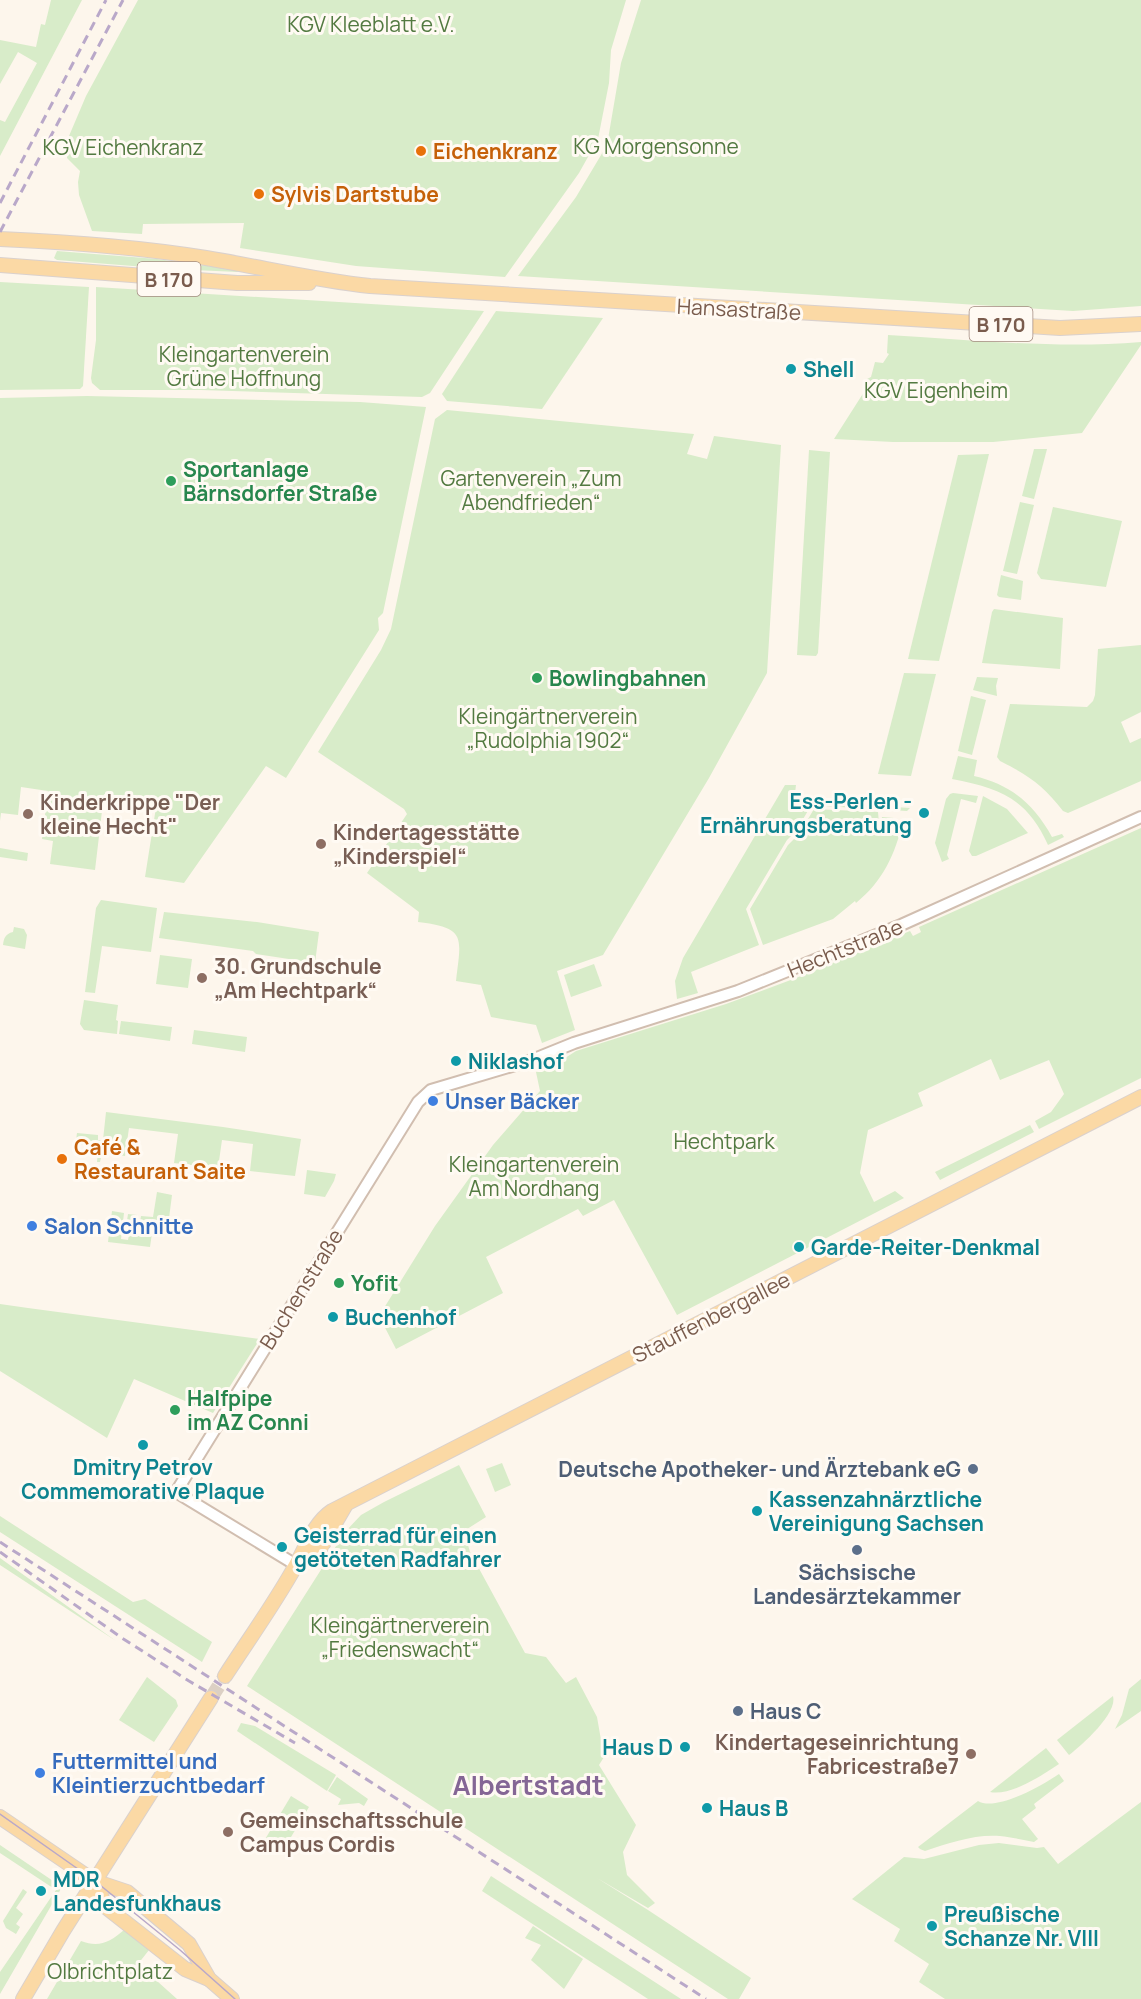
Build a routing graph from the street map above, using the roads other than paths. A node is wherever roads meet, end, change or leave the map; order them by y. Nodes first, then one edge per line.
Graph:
1 (0, 239) edge
2 (0, 266) edge
3 (338, 283) junction
4 (1141, 324) edge
5 (1141, 817) edge
6 (431, 1090) joint
7 (1141, 1097) edge
8 (296, 1565) junction
9 (225, 1676) tunnel mouth
10 (211, 1698) tunnel mouth
11 (0, 1817) edge
12 (94, 1881) junction
13 (209, 1978) junction
14 (23, 1999) edge
15 (232, 1999) edge

1 - 3 main road, Hansastraße / B 170
2 - 3 main road, Hansastraße / B 170
3 - 4 main road, Hansastraße / B 170
5 - 6 street, Hechtstraße
6 - 8 street, Buchenstraße
7 - 8 main road, Stauffenbergallee
8 - 9 main road, Stauffenbergallee
10 - 12 main road
11 - 12 main road
12 - 13 main road
12 - 13 main road
12 - 14 main road
13 - 15 main road

